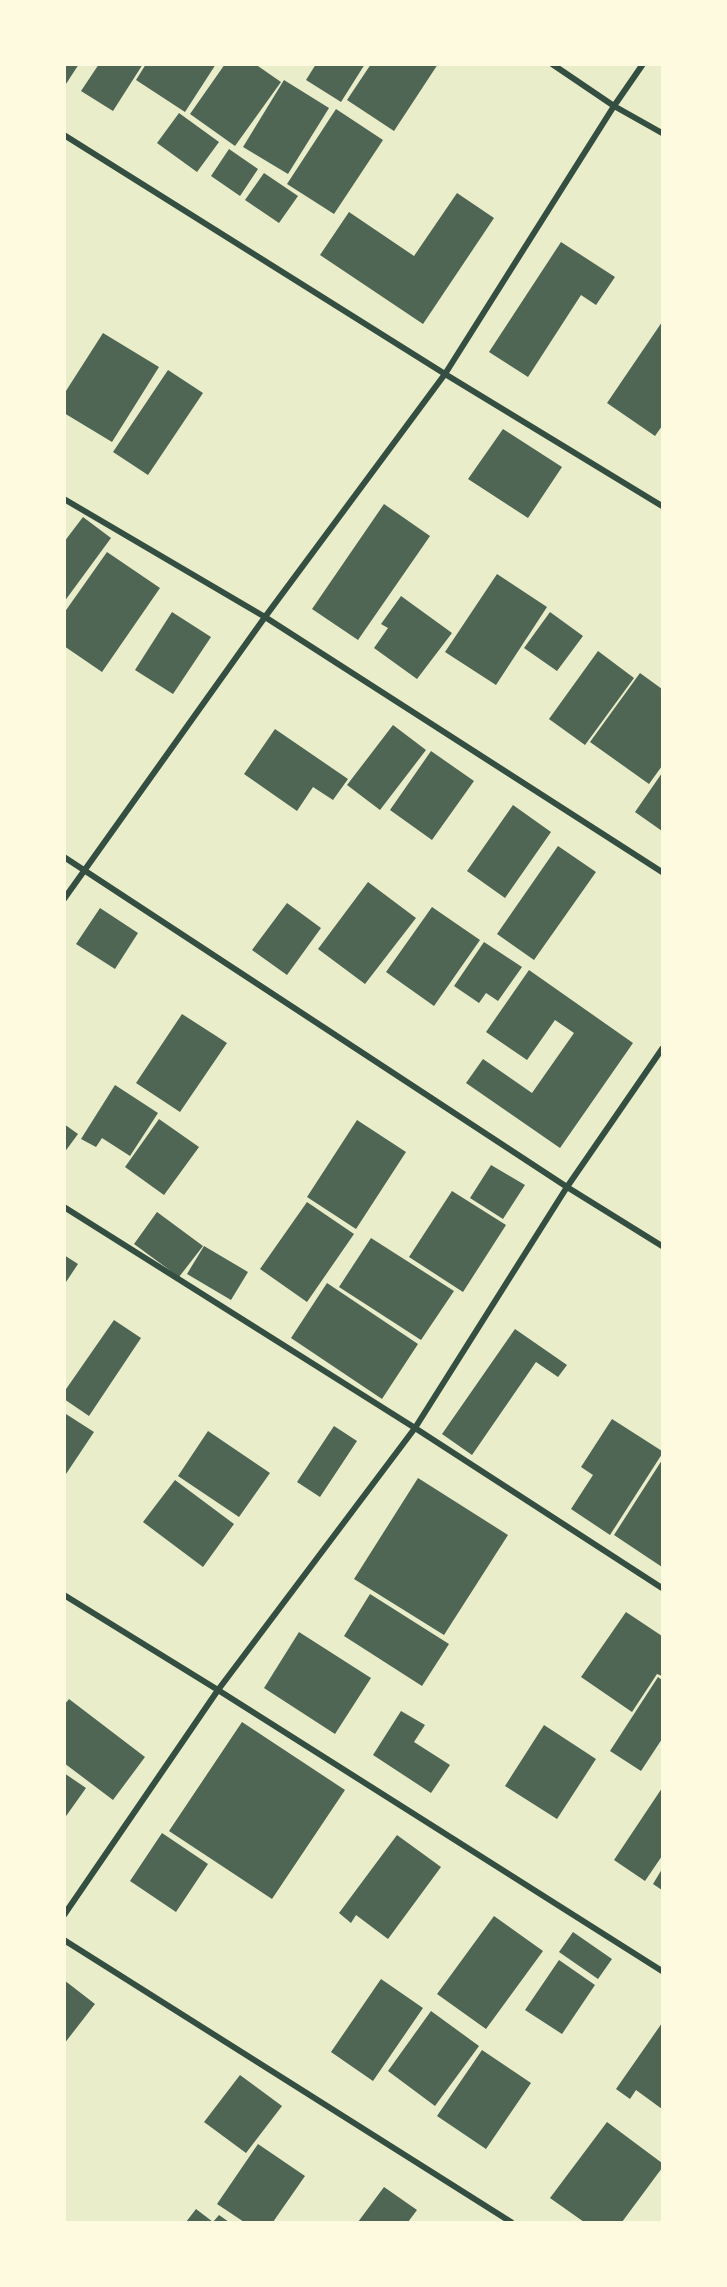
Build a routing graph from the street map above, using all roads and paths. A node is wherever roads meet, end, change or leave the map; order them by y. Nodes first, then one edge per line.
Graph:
1 (552, 64) edge
2 (643, 64) edge
3 (614, 106) junction
4 (663, 133) edge
5 (64, 135) edge
6 (445, 374) junction
7 (64, 499) edge
8 (663, 506) edge
9 (264, 617) junction
10 (64, 857) edge
11 (84, 870) junction
12 (663, 872) edge
13 (64, 899) edge
14 (663, 1049) edge
15 (567, 1187) junction
16 (64, 1207) edge
17 (663, 1246) edge
18 (415, 1428) junction
19 (663, 1588) edge
20 (64, 1595) edge
21 (218, 1690) junction
22 (64, 1915) edge
23 (64, 1940) edge
24 (663, 1971) edge
25 (511, 2223) edge

1 - 3 street
2 - 3 street
3 - 4 street
3 - 6 street
5 - 6 street
6 - 8 street
6 - 9 street
7 - 9 street
9 - 11 street
9 - 12 street
10 - 11 street
11 - 13 street
11 - 15 street
14 - 15 street
15 - 17 street
15 - 18 street
16 - 18 street
18 - 19 street
18 - 21 street
20 - 21 street
21 - 22 street
21 - 24 street
23 - 25 street

